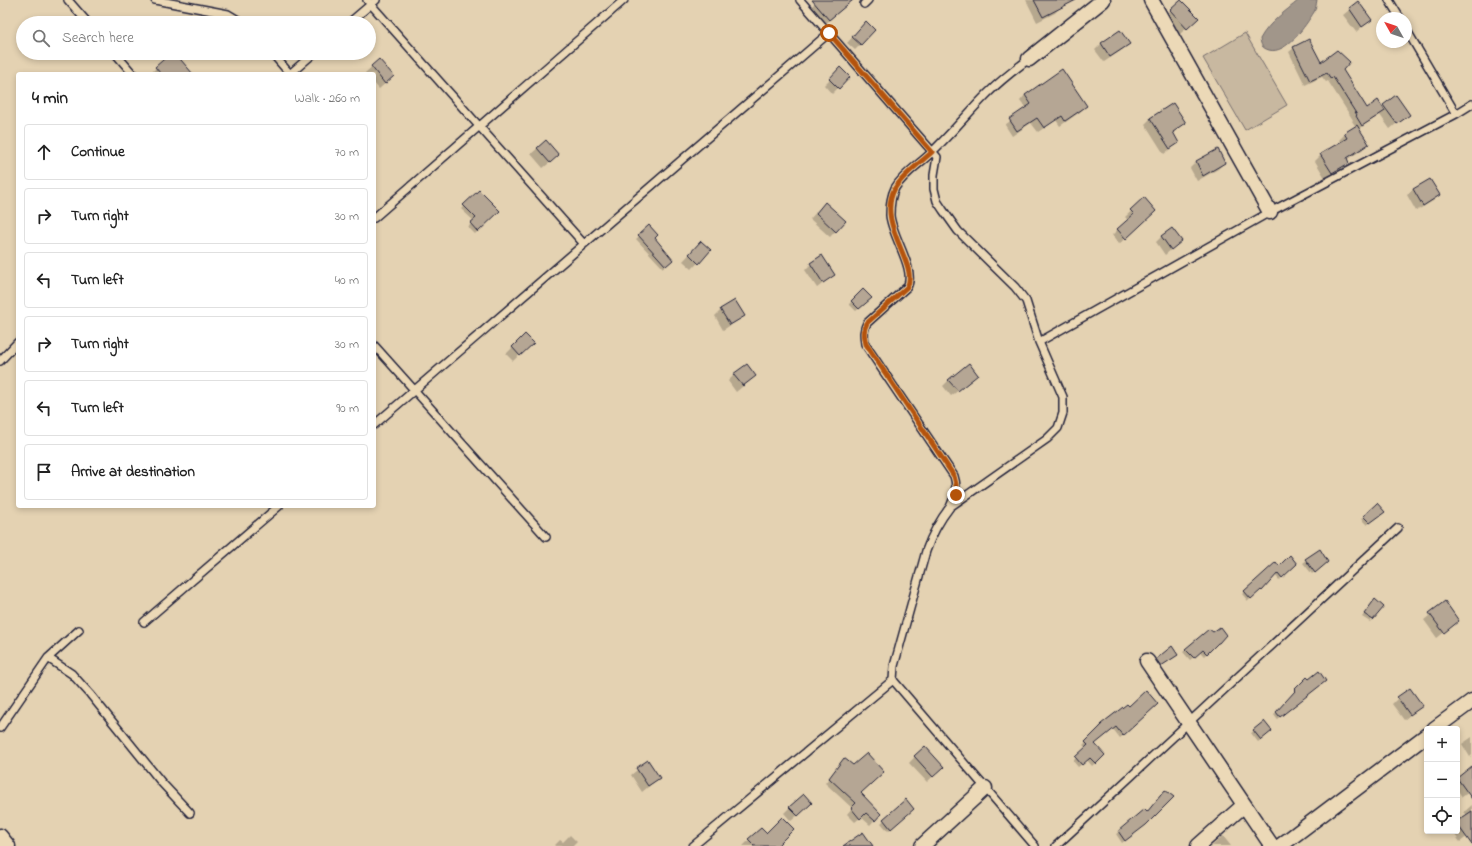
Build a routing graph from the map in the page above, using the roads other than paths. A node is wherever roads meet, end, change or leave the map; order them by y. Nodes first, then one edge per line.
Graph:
1 (68, 0) edge
2 (155, 0) edge
3 (624, 0) edge
4 (800, 0) edge
5 (1103, 0) edge
6 (1151, 0) edge
7 (1389, 0) edge
8 (371, 2) edge
9 (1396, 12) edge
10 (82, 16) edge
11 (231, 16) edge
12 (356, 16) edge
13 (829, 33) junction
14 (1412, 39) edge
15 (1029, 59) joint
16 (121, 60) edge
17 (278, 60) edge
18 (306, 60) edge
19 (131, 72) edge
20 (288, 72) edge
21 (292, 72) edge
22 (1472, 104) edge
23 (1456, 114) junction
24 (479, 126) junction
25 (932, 152) junction
26 (1270, 212) junction
27 (376, 216) edge
28 (584, 244) junction
29 (1039, 342) junction
30 (16, 344) edge
31 (376, 346) edge
32 (1, 356) edge
33 (415, 390) junction
34 (376, 423) edge
35 (950, 507) junction
36 (277, 508) edge
37 (1398, 528) dead end
38 (546, 537) dead end
39 (144, 622) dead end
40 (79, 630) dead end
41 (48, 658) junction
42 (1147, 661) dead end
43 (893, 680) junction
44 (1472, 701) edge
45 (1188, 723) junction
46 (1438, 726) edge
47 (0, 728) edge
48 (1424, 737) edge
49 (985, 788) junction
50 (1244, 805) junction
51 (190, 813) dead end
52 (0, 836) edge
53 (8, 846) edge
54 (693, 846) edge
55 (922, 846) edge
56 (1034, 846) edge
57 (1056, 846) edge
58 (1198, 846) edge
59 (1272, 846) edge
60 (1280, 846) edge

1 - 10 lane
2 - 11 lane
3 - 24 lane
4 - 13 lane
5 - 15 street
6 - 26 street
7 - 9 lane
8 - 12 lane
8 - 24 lane
13 - 25 lane
13 - 28 lane
14 - 23 lane
15 - 25 lane
16 - 19 lane
17 - 20 lane
18 - 21 lane
22 - 23 lane
23 - 26 lane
24 - 27 lane
24 - 28 lane
25 - 29 lane
25 - 35 lane
26 - 29 lane
28 - 33 lane
29 - 35 lane
30 - 32 lane
31 - 33 lane
33 - 34 lane
33 - 38 lane
35 - 43 lane
36 - 39 lane
37 - 45 lane
40 - 41 lane
41 - 47 lane
41 - 51 lane
42 - 45 street
43 - 49 lane
43 - 54 lane
44 - 46 street
45 - 50 street
45 - 57 lane
48 - 60 street
49 - 55 street
49 - 56 lane
50 - 58 street
50 - 59 street
52 - 53 street

